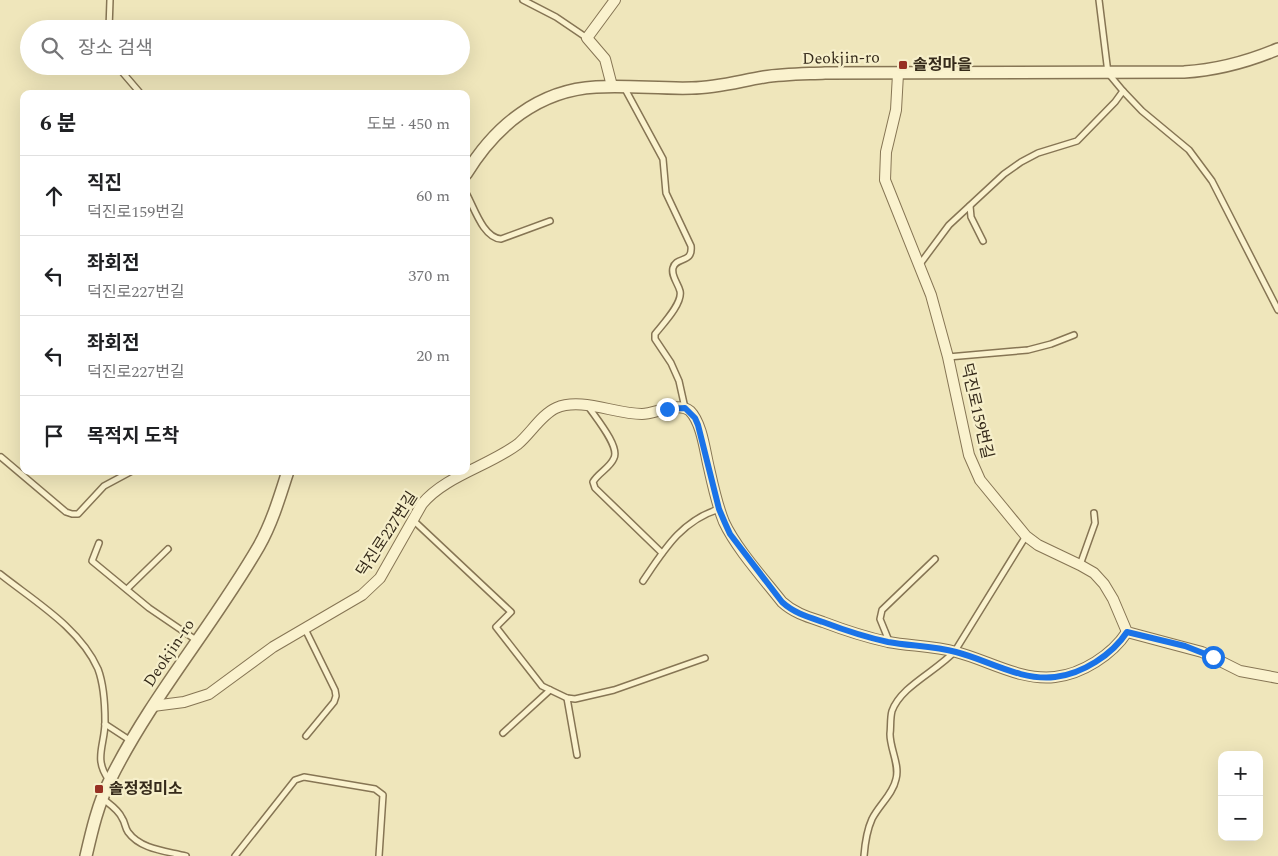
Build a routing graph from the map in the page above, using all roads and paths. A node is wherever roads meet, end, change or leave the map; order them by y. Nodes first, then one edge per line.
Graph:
1 (110, 0) edge
2 (523, 0) edge
3 (615, 0) edge
4 (1099, 0) edge
5 (109, 20) edge
6 (587, 38) junction
7 (1278, 49) edge
8 (1108, 73) junction
9 (898, 74) junction
10 (124, 75) edge
11 (612, 86) junction
12 (624, 87) junction
13 (137, 90) edge
14 (1122, 91) junction
15 (470, 168) edge
16 (470, 201) edge
17 (970, 206) junction
18 (550, 221) dead end
19 (984, 241) dead end
20 (920, 264) junction
21 (1278, 310) edge
22 (1074, 335) dead end
23 (948, 357) junction
24 (588, 406) junction
25 (685, 408) junction
26 (1, 457) edge
27 (470, 472) edge
28 (20, 473) edge
29 (22, 475) edge
30 (125, 475) edge
31 (287, 475) edge
32 (465, 475) edge
33 (719, 509) junction
34 (1094, 513) dead end
35 (413, 520) junction
36 (1026, 536) junction
37 (99, 543) dead end
38 (168, 549) dead end
39 (662, 553) junction
40 (935, 559) dead end
41 (1080, 565) junction
42 (0, 574) edge
43 (643, 581) dead end
44 (127, 589) junction
45 (304, 629) junction
46 (1127, 632) junction
47 (197, 641) junction
48 (890, 642) junction
49 (956, 652) junction
50 (705, 658) dead end
51 (1278, 678) edge
52 (550, 690) junction
53 (567, 698) junction
54 (153, 706) junction
55 (105, 724) junction
56 (503, 733) dead end
57 (306, 736) dead end
58 (131, 742) junction
59 (576, 755) dead end
60 (109, 781) junction
61 (102, 798) junction
62 (86, 856) edge
63 (186, 856) edge
64 (235, 856) edge
65 (379, 856) edge
66 (864, 856) edge

1 - 5 lane
2 - 6 lane
3 - 6 street
4 - 8 lane
6 - 11 street
7 - 8 street, Deokjin-ro
8 - 9 street, Deokjin-ro
8 - 14 lane
9 - 12 street, Deokjin-ro
9 - 20 street, 덕진로159번길
10 - 13 lane
11 - 12 street, Deokjin-ro
11 - 15 street, Deokjin-ro
12 - 25 lane
14 - 17 lane
14 - 21 lane
16 - 18 lane
17 - 19 lane
17 - 20 lane
20 - 23 street, 덕진로159번길
22 - 23 lane
23 - 36 street, 덕진로159번길
24 - 25 street, 덕진로227번길
24 - 27 street, 덕진로227번길
24 - 39 lane
25 - 33 street
26 - 28 lane
29 - 30 lane
31 - 47 street, Deokjin-ro
32 - 35 street, 덕진로227번길
33 - 39 lane
33 - 48 street
34 - 41 lane
35 - 45 street, 덕진로227번길
35 - 52 lane
36 - 41 street, 덕진로159번길
36 - 49 lane
37 - 44 lane
38 - 44 lane
39 - 43 lane
40 - 48 lane
41 - 46 street, 덕진로159번길
42 - 55 lane
44 - 47 lane
45 - 54 street, 덕진로227번길
45 - 57 lane
46 - 49 street
46 - 51 street
47 - 54 street, Deokjin-ro
48 - 49 street
49 - 66 lane
50 - 53 lane
52 - 53 lane
52 - 56 lane
53 - 59 lane
54 - 58 street, Deokjin-ro
55 - 58 lane
55 - 60 lane
58 - 60 street, Deokjin-ro
60 - 61 street, Deokjin-ro
61 - 62 street, Deokjin-ro
61 - 63 lane
64 - 65 lane

